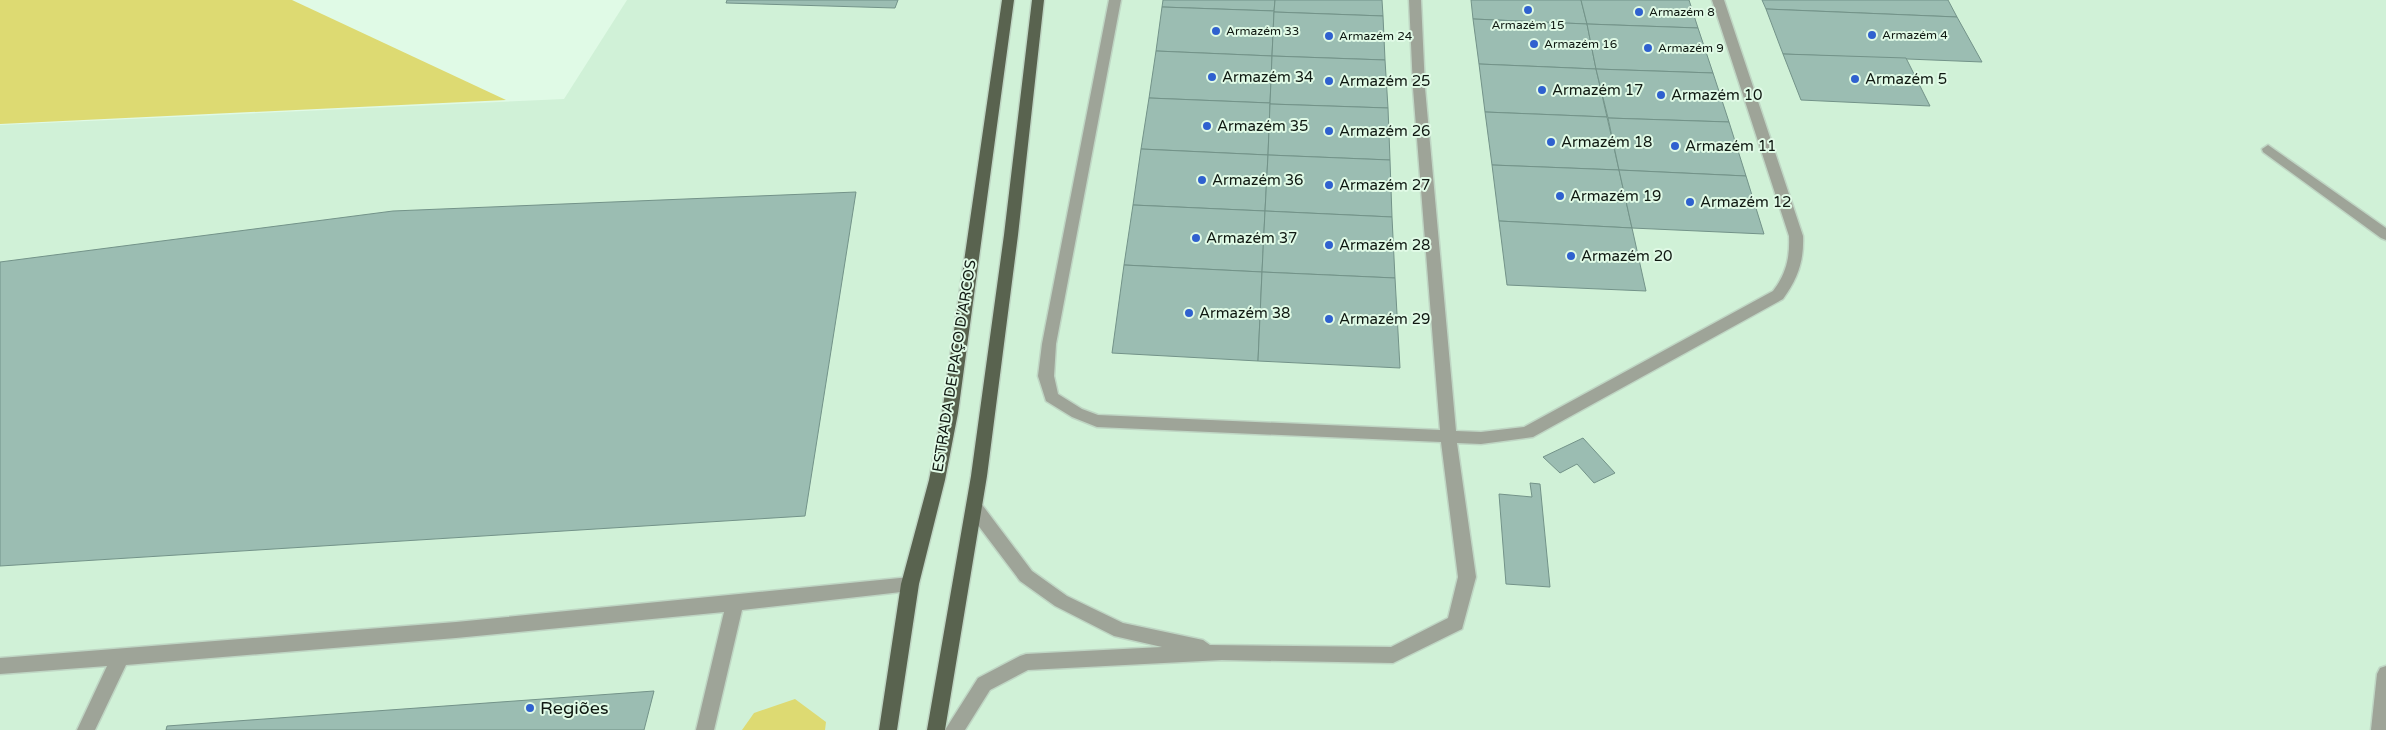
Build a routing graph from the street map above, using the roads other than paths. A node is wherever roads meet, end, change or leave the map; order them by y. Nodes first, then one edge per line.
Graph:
1 (1008, 0) edge
2 (1038, 0) edge
3 (1116, 0) edge
4 (1415, 0) edge
5 (1718, 0) edge
6 (2268, 149) dead end
7 (2386, 235) edge
8 (1449, 437) junction
9 (974, 507) junction
10 (910, 584) junction
11 (735, 604) junction
12 (1222, 652) junction
13 (120, 658) junction
14 (0, 666) edge
15 (2386, 674) edge
16 (86, 730) edge
17 (705, 730) edge
18 (888, 730) edge
19 (936, 730) edge
20 (954, 730) edge
21 (2380, 730) edge

1 - 10 main road, ESTRADA DE PAÇO D'ARCOS
2 - 9 main road
3 - 8 lane
4 - 8 lane
5 - 8 lane
6 - 7 lane
8 - 12 lane
9 - 12 lane
9 - 19 main road
10 - 11 lane
10 - 18 main road, ESTRADA DE PAÇO D'ARCOS
11 - 13 lane
11 - 17 lane
12 - 20 lane
13 - 14 lane
13 - 16 lane
15 - 21 lane

